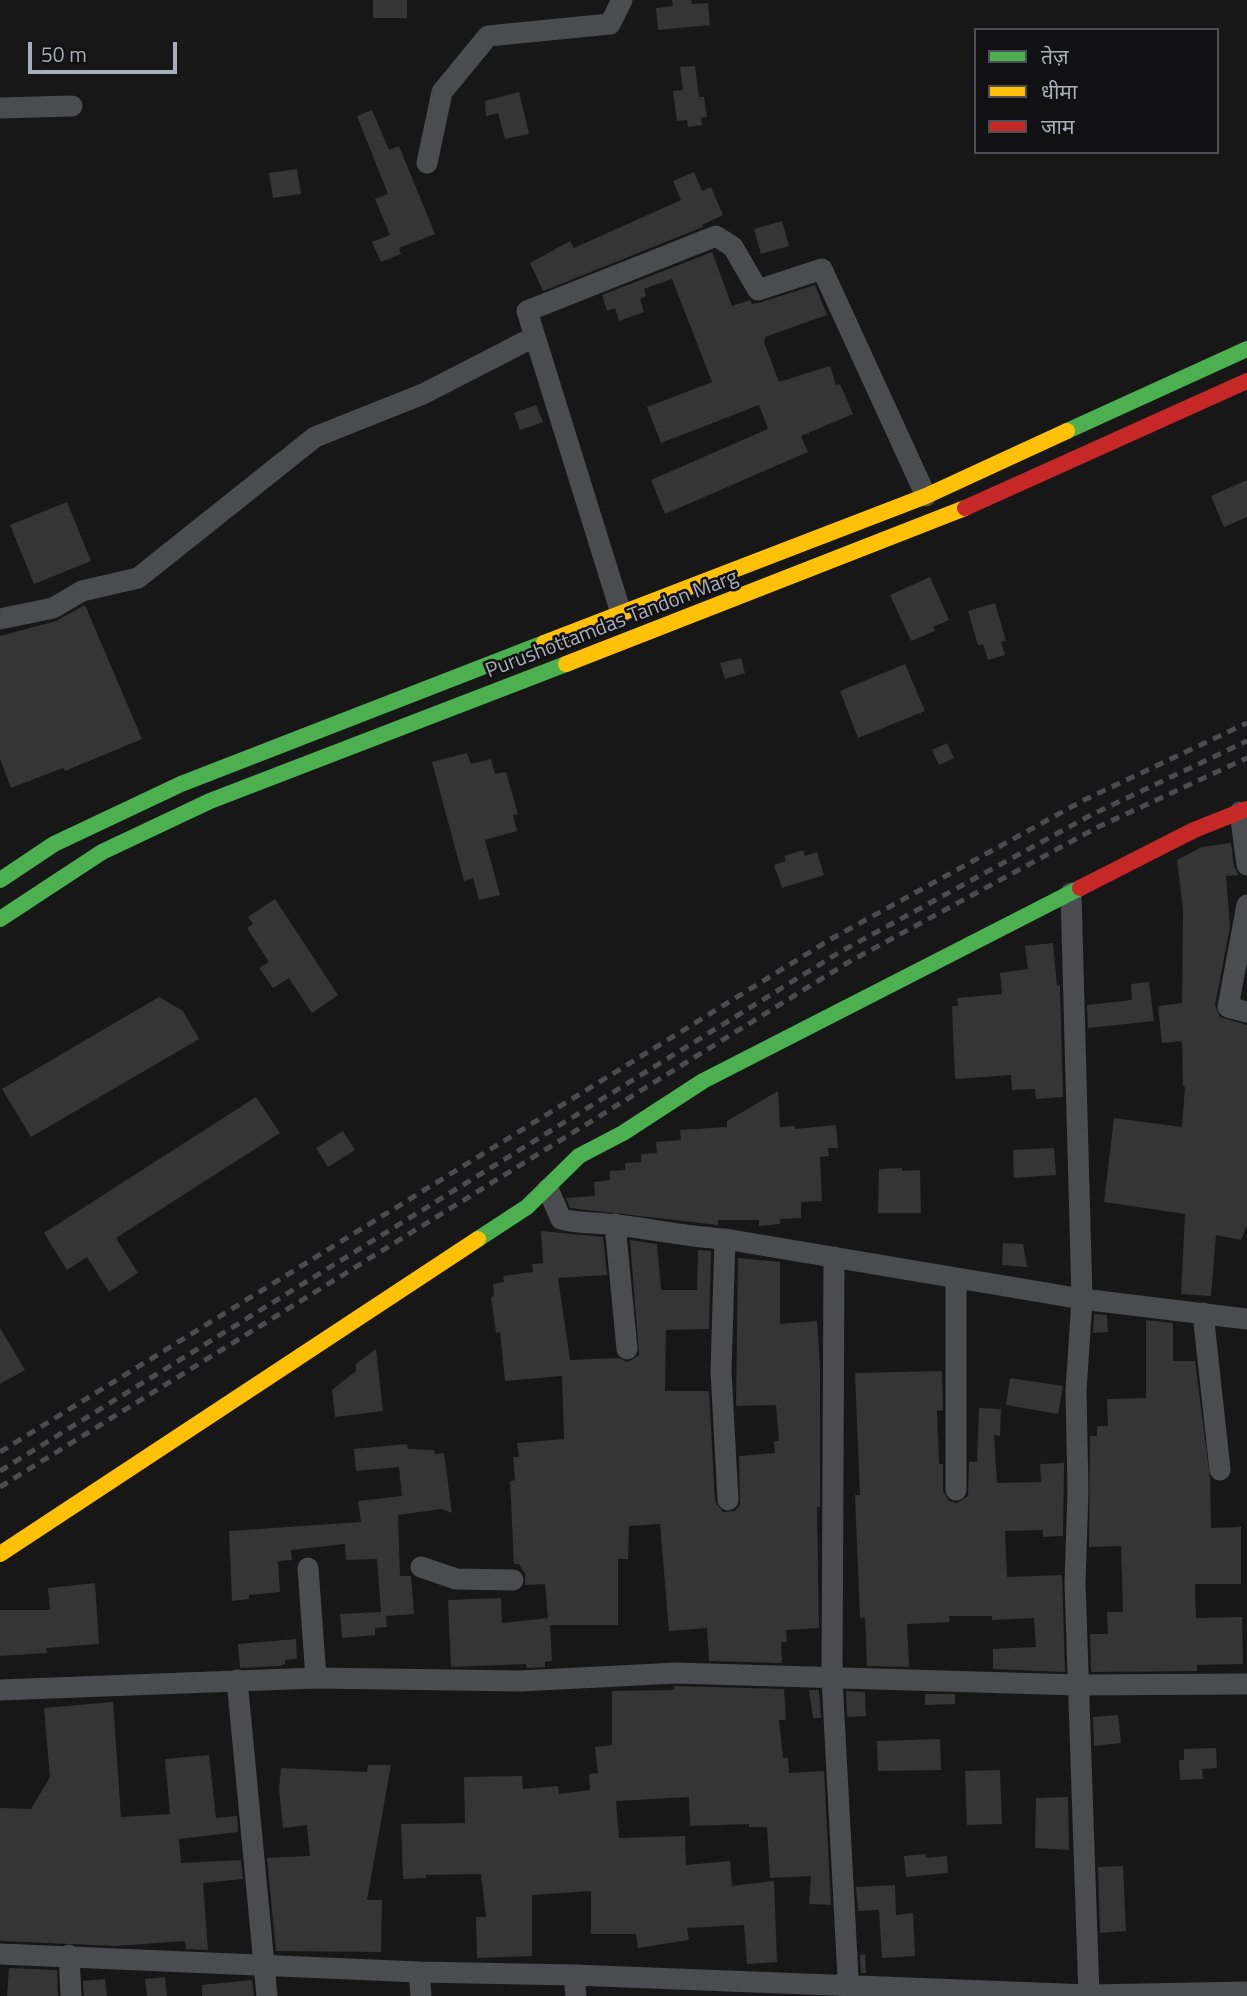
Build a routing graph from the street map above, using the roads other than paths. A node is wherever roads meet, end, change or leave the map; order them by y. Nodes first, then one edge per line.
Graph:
1 (622, 0) edge
2 (72, 106) dead end
3 (0, 108) edge
4 (426, 163) dead end
5 (534, 337) junction
6 (1247, 349) edge
7 (1247, 381) edge
8 (926, 496) junction
9 (621, 613) junction
10 (0, 619) edge
11 (1243, 811) edge
12 (1247, 865) edge
13 (0, 880) edge
14 (1071, 893) junction
15 (1247, 905) edge
16 (0, 919) edge
17 (1247, 1012) edge
18 (548, 1189) junction
19 (615, 1224) junction
20 (725, 1239) junction
21 (834, 1257) junction
22 (956, 1279) junction
23 (1082, 1299) junction
24 (1203, 1313) junction
25 (1247, 1320) edge
26 (626, 1349) dead end
27 (1220, 1470) dead end
28 (956, 1490) dead end
29 (728, 1500) dead end
30 (0, 1554) edge
31 (421, 1567) dead end
32 (308, 1568) dead end
33 (513, 1580) dead end
34 (316, 1678) junction
35 (832, 1679) junction
36 (237, 1680) junction
37 (1247, 1684) edge
38 (1077, 1685) junction
39 (0, 1690) edge
40 (0, 1954) edge
41 (69, 1955) junction
42 (262, 1964) junction
43 (419, 1972) junction
44 (575, 1985) edge
45 (701, 1988) edge
46 (849, 1990) edge
47 (1247, 1992) edge
48 (71, 1996) edge
49 (267, 1996) edge
50 (421, 1996) edge
51 (1089, 1996) edge

1 - 4 street
2 - 3 street
5 - 8 street
5 - 9 street
5 - 10 street
6 - 8 main road
7 - 16 main road, Purushottamdas Tandon Marg
8 - 9 main road
9 - 13 main road
11 - 12 street
11 - 14 main road
14 - 18 main road
14 - 23 street
15 - 17 street
18 - 19 street
18 - 30 main road
19 - 20 street
19 - 26 street
20 - 21 street
20 - 29 street
21 - 22 street
21 - 35 street
22 - 23 street
22 - 28 street
23 - 24 street
23 - 38 street
24 - 25 street
24 - 27 street
31 - 33 street
32 - 34 street
34 - 35 street
34 - 36 street
35 - 38 street
35 - 46 street
36 - 39 street
36 - 42 street
37 - 38 street
38 - 51 street
40 - 41 street
41 - 42 street
41 - 48 street
42 - 43 street
42 - 49 street
43 - 44 street
43 - 50 street
44 - 45 street
45 - 46 street
46 - 51 street
47 - 51 street

